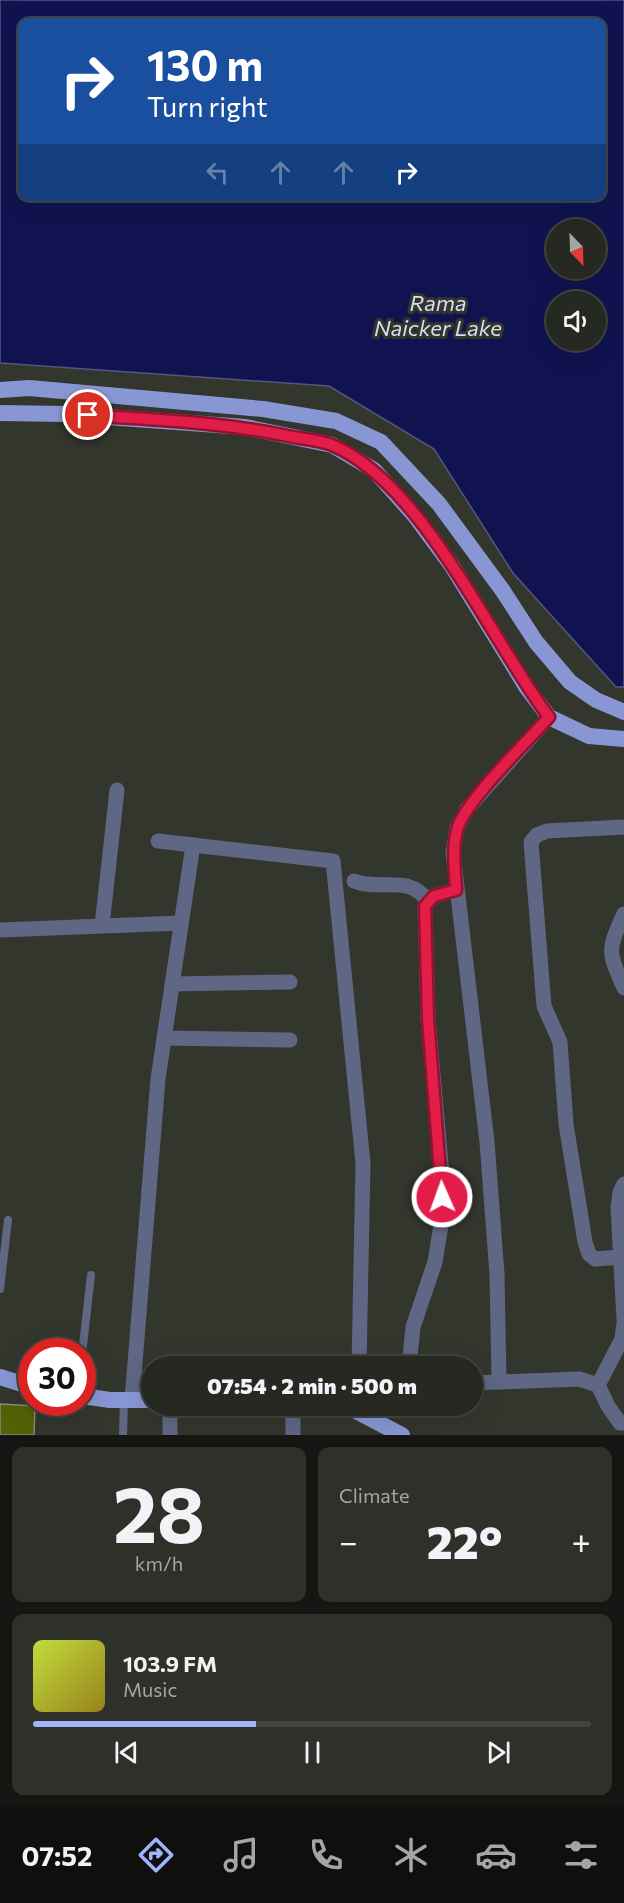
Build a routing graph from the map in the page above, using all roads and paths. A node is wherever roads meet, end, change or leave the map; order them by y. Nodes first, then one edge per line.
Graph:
1 (0, 390) edge
2 (0, 412) edge
3 (624, 712) edge
4 (549, 717) junction
5 (624, 739) edge
6 (117, 790) dead end
7 (624, 827) edge
8 (158, 842) dead end
9 (193, 845) junction
10 (354, 881) dead end
11 (456, 890) junction
12 (428, 901) junction
13 (624, 914) edge
14 (181, 923) junction
15 (102, 926) junction
16 (0, 930) edge
17 (290, 982) dead end
18 (172, 984) junction
19 (624, 988) edge
20 (164, 1038) junction
21 (290, 1040) dead end
22 (624, 1184) edge
23 (8, 1220) dead end
24 (621, 1257) junction
25 (91, 1275) dead end
26 (0, 1289) edge
27 (624, 1319) edge
28 (624, 1323) edge
29 (84, 1338) edge
30 (359, 1356) edge
31 (410, 1356) edge
32 (0, 1377) edge
33 (499, 1382) junction
34 (18, 1383) edge
35 (483, 1383) edge
36 (598, 1385) junction
37 (96, 1397) edge
38 (128, 1400) junction
39 (141, 1400) edge
40 (170, 1416) edge
41 (293, 1416) edge
42 (367, 1416) edge
43 (624, 1423) edge
44 (123, 1435) edge
45 (170, 1435) edge
46 (293, 1435) edge
47 (402, 1435) edge

1 - 3 main road
2 - 4 main road
4 - 5 main road
4 - 11 street
6 - 15 street
7 - 24 street
8 - 9 street
9 - 14 street
9 - 30 street
10 - 12 street
11 - 12 street
11 - 33 street
12 - 31 street
13 - 19 street
14 - 15 street
14 - 18 street
15 - 16 street
17 - 18 street
18 - 20 street
20 - 21 street
20 - 38 street
22 - 24 street
23 - 26 lane
24 - 27 street
25 - 29 lane
28 - 36 street
32 - 34 main road
33 - 35 street
33 - 36 street
36 - 43 street
37 - 38 main road
38 - 39 main road
38 - 44 lane
40 - 45 street
41 - 46 street
42 - 47 main road

